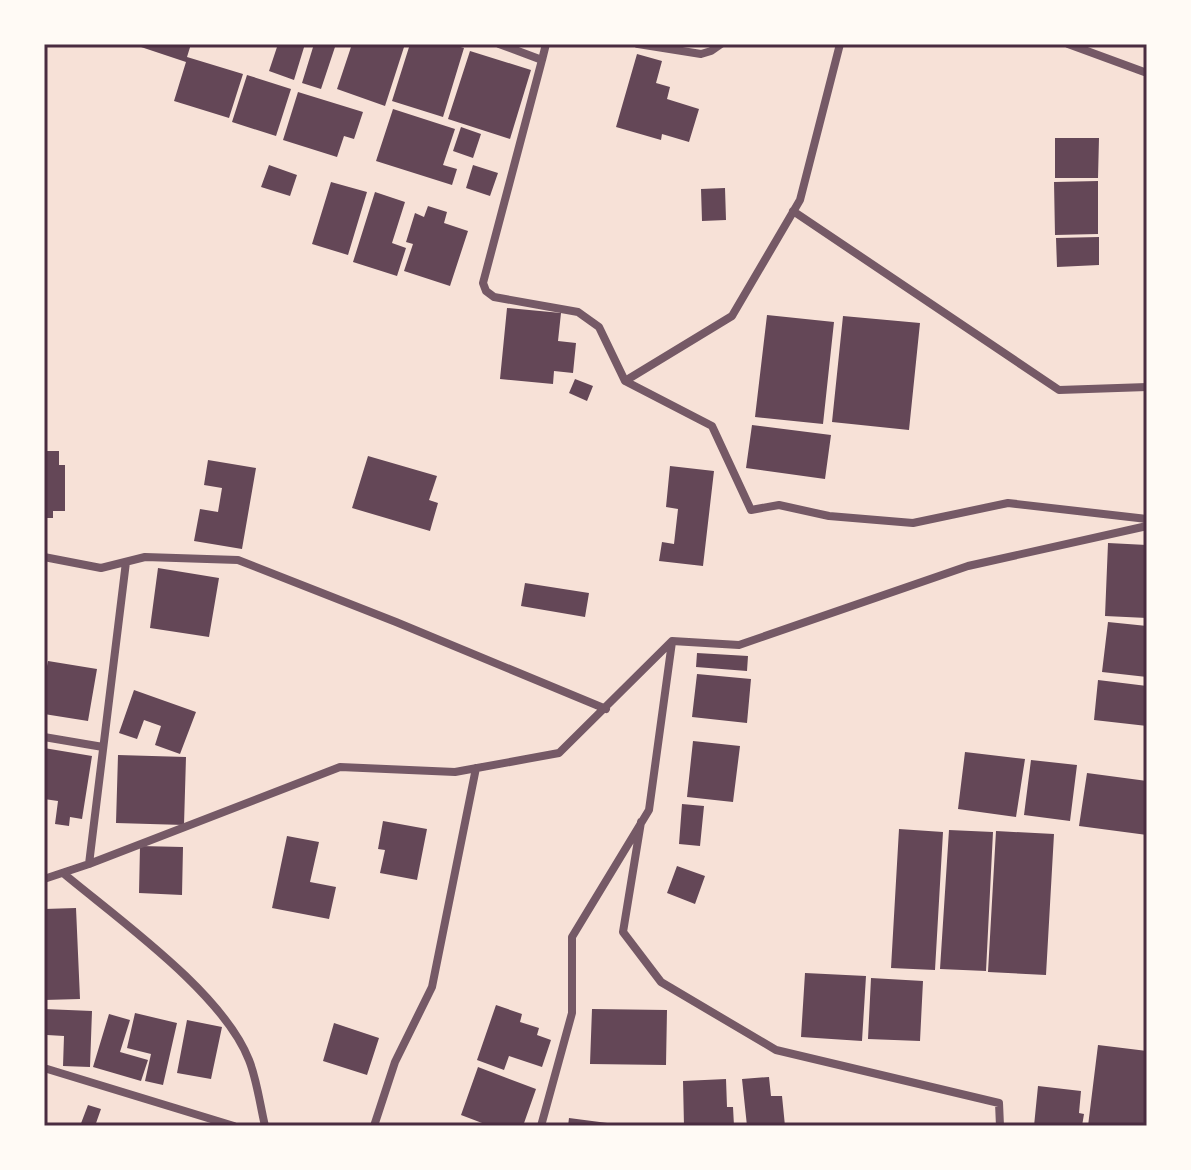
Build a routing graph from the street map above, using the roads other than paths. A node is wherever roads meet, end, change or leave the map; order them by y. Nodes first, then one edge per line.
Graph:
1 (499, 44) edge
2 (546, 44) edge
3 (638, 44) edge
4 (721, 44) edge
5 (840, 44) edge
6 (1068, 44) edge
7 (542, 60) junction
8 (1147, 73) edge
9 (793, 211) junction
10 (625, 381) junction
11 (1147, 387) edge
12 (1147, 519) edge
13 (1147, 526) edge
14 (44, 557) edge
15 (126, 562) junction
16 (672, 641) junction
17 (606, 709) junction
18 (44, 737) edge
19 (103, 747) junction
20 (476, 768) junction
21 (641, 822) junction
22 (89, 864) junction
23 (63, 873) junction
24 (44, 879) edge
25 (44, 1068) edge
26 (234, 1126) edge
27 (265, 1126) edge
28 (374, 1126) edge
29 (541, 1126) edge
30 (1000, 1126) edge

1 - 7 street
2 - 7 street
3 - 4 street
5 - 9 street
6 - 8 street
7 - 10 street
9 - 10 street
9 - 11 street
10 - 12 street
13 - 16 street
14 - 15 street
15 - 17 street
15 - 19 street
16 - 17 street
16 - 21 street
17 - 20 street
18 - 19 street
19 - 22 street
20 - 22 street
20 - 28 street
21 - 29 street
21 - 30 street
22 - 23 street
23 - 24 street
23 - 27 street
25 - 26 street

